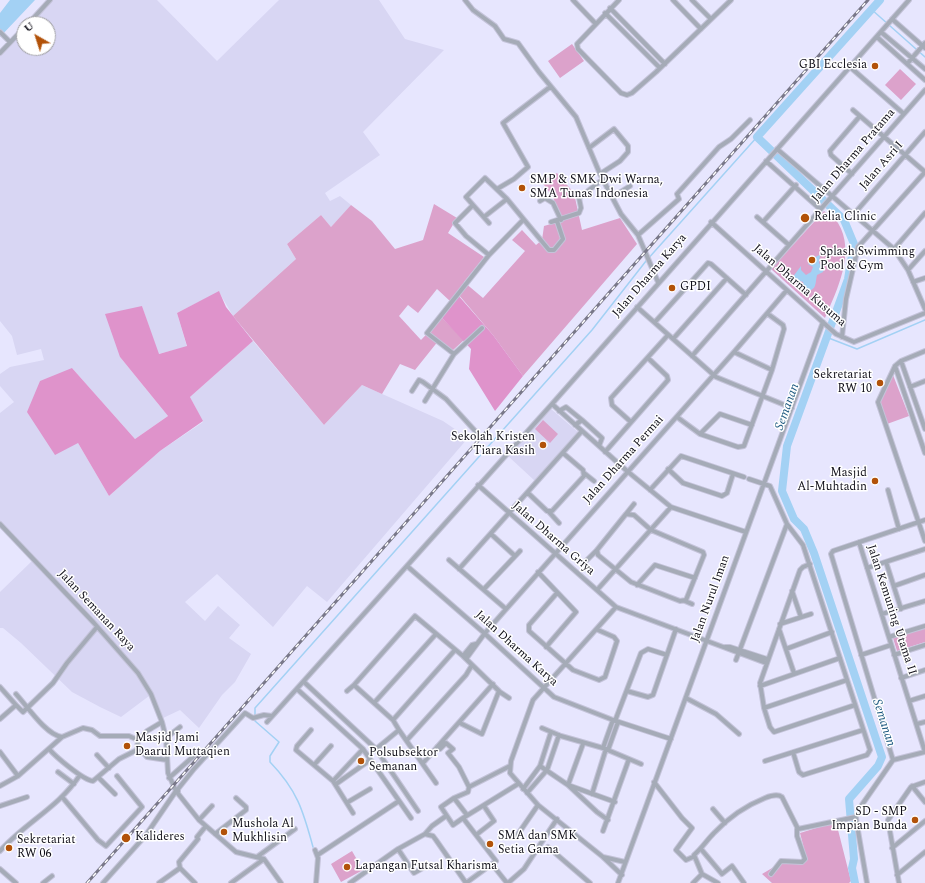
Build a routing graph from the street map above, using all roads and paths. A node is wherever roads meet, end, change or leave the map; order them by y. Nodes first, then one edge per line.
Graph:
1 (50, 0) edge
2 (465, 0) edge
3 (573, 0) edge
4 (619, 0) edge
5 (692, 0) edge
6 (731, 0) edge
7 (909, 0) edge
8 (675, 1) edge
9 (610, 8) junction
10 (605, 13) junction
11 (35, 16) edge
12 (711, 19) junction
13 (892, 20) junction
14 (595, 23) junction
15 (701, 29) junction
16 (882, 31) junction
17 (0, 32) edge
18 (16, 35) edge
19 (877, 37) junction
20 (9, 41) junction
21 (924, 45) edge
22 (0, 53) edge
23 (913, 56) junction
24 (665, 64) junction
25 (907, 64) junction
26 (850, 67) junction
27 (660, 68) junction
28 (925, 70) edge
29 (925, 80) edge
30 (550, 87) junction
31 (925, 90) edge
32 (853, 110) dead end
33 (904, 114) junction
34 (860, 116) junction
35 (750, 120) dead end
36 (925, 132) edge
37 (884, 136) junction
38 (589, 148) junction
39 (776, 150) junction
40 (905, 154) junction
41 (767, 160) junction
42 (925, 172) edge
43 (600, 174) junction
44 (852, 174) junction
45 (603, 179) junction
46 (796, 185) junction
47 (630, 186) dead end
48 (497, 189) junction
49 (832, 196) junction
50 (613, 197) junction
51 (507, 199) junction
52 (540, 201) dead end
53 (473, 205) junction
54 (821, 209) junction
55 (925, 213) edge
56 (854, 214) junction
57 (757, 217) dead end
58 (484, 218) junction
59 (523, 220) junction
60 (559, 220) junction
61 (551, 222) dead end
62 (711, 222) junction
63 (763, 222) junction
64 (489, 224) dead end
65 (873, 231) junction
66 (638, 235) junction
67 (789, 245) junction
68 (894, 249) junction
69 (925, 251) edge
70 (489, 255) junction
71 (908, 270) junction
72 (766, 271) junction
73 (727, 278) junction
74 (925, 278) edge
75 (658, 282) junction
76 (913, 282) junction
77 (787, 290) junction
78 (746, 295) junction
79 (637, 307) junction
80 (925, 309) edge
81 (925, 312) edge
82 (768, 314) junction
83 (655, 322) junction
84 (824, 323) junction
85 (482, 328) dead end
86 (668, 334) junction
87 (842, 337) junction
88 (673, 340) junction
89 (925, 351) edge
90 (734, 352) junction
91 (454, 354) junction
92 (692, 356) junction
93 (648, 358) junction
94 (901, 361) junction
95 (895, 366) junction
96 (772, 370) junction
97 (714, 375) junction
98 (925, 381) edge
99 (910, 387) junction
100 (433, 388) junction
101 (412, 391) dead end
102 (762, 396) junction
103 (425, 401) dead end
104 (552, 404) junction
105 (792, 408) junction
106 (559, 411) junction
107 (677, 417) junction
108 (582, 420) junction
109 (631, 422) junction
110 (576, 425) junction
111 (752, 425) junction
112 (925, 429) edge
113 (582, 431) junction
114 (477, 434) dead end
115 (700, 434) junction
116 (599, 446) junction
117 (605, 452) junction
118 (563, 453) junction
119 (925, 453) edge
120 (668, 469) junction
121 (627, 471) junction
122 (584, 473) junction
123 (733, 474) junction
124 (594, 481) dead end
125 (764, 484) junction
126 (478, 485) junction
127 (650, 490) junction
128 (888, 490) dead end
129 (528, 494) junction
130 (634, 504) dead end
131 (671, 507) junction
132 (549, 512) junction
133 (509, 514) junction
134 (626, 514) junction
135 (925, 520) edge
136 (919, 522) junction
137 (559, 523) dead end
138 (0, 524) edge
139 (787, 524) junction
140 (899, 529) junction
141 (650, 530) junction
142 (746, 532) junction
143 (491, 534) junction
144 (925, 541) edge
145 (859, 542) junction
146 (925, 549) edge
147 (597, 550) junction
148 (520, 551) dead end
149 (555, 553) junction
150 (515, 556) junction
151 (449, 560) dead end
152 (587, 560) dead end
153 (886, 562) junction
154 (810, 564) junction
155 (407, 566) junction
156 (459, 568) junction
157 (867, 568) junction
158 (614, 570) junction
159 (538, 572) junction
160 (925, 575) edge
161 (695, 578) junction
162 (637, 585) junction
163 (894, 586) junction
164 (484, 590) junction
165 (597, 590) junction
166 (792, 591) junction
167 (557, 593) junction
168 (684, 601) junction
169 (925, 601) edge
170 (692, 604) dead end
171 (616, 607) junction
172 (506, 608) junction
173 (901, 608) junction
174 (811, 614) dead end
175 (882, 614) junction
176 (801, 617) junction
177 (780, 626) junction
178 (925, 626) edge
179 (97, 627) junction
180 (676, 629) junction
181 (598, 630) junction
182 (832, 632) junction
183 (484, 633) junction
184 (436, 634) junction
185 (889, 637) junction
186 (707, 639) junction
187 (891, 645) junction
188 (925, 645) edge
189 (546, 646) junction
190 (786, 649) junction
191 (455, 650) junction
192 (740, 652) junction
193 (667, 655) junction
194 (861, 655) junction
195 (894, 655) junction
196 (464, 657) junction
197 (840, 658) junction
198 (736, 660) dead end
199 (767, 661) junction
200 (566, 664) junction
201 (472, 665) junction
202 (925, 670) edge
203 (794, 673) junction
204 (902, 678) junction
205 (847, 680) junction
206 (304, 682) junction
207 (493, 684) junction
208 (354, 685) junction
209 (760, 686) junction
210 (0, 687) edge
211 (543, 688) junction
212 (297, 689) junction
213 (347, 691) dead end
214 (627, 691) junction
215 (500, 692) junction
216 (16, 694) dead end
217 (925, 696) edge
218 (509, 698) dead end
219 (686, 698) junction
220 (909, 701) junction
221 (374, 703) junction
222 (855, 705) junction
223 (16, 706) junction
224 (28, 707) junction
225 (764, 708) junction
226 (272, 716) junction
227 (0, 719) edge
228 (393, 720) junction
229 (615, 721) junction
230 (162, 722) junction
231 (267, 722) dead end
232 (460, 722) junction
233 (925, 722) edge
234 (917, 724) junction
235 (180, 727) dead end
236 (542, 728) dead end
237 (311, 730) dead end
238 (399, 730) junction
239 (863, 730) junction
240 (551, 732) junction
241 (739, 734) dead end
242 (559, 735) junction
243 (62, 737) junction
244 (166, 738) junction
245 (671, 739) junction
246 (138, 740) junction
247 (407, 740) junction
248 (583, 744) junction
249 (331, 746) dead end
250 (138, 747) junction
251 (437, 747) junction
252 (49, 749) junction
253 (363, 749) junction
254 (376, 749) junction
255 (606, 749) junction
256 (0, 752) edge
257 (793, 752) junction
258 (925, 752) edge
259 (196, 754) dead end
260 (97, 755) dead end
261 (167, 760) junction
262 (370, 760) junction
263 (629, 760) junction
264 (893, 760) junction
265 (765, 761) dead end
266 (422, 763) junction
267 (641, 764) dead end
268 (314, 765) junction
269 (510, 766) junction
270 (540, 766) junction
271 (109, 768) junction
272 (547, 770) junction
273 (58, 772) dead end
274 (80, 775) junction
275 (18, 776) junction
276 (117, 776) dead end
277 (98, 777) junction
278 (169, 778) junction
279 (334, 782) junction
280 (654, 782) junction
281 (925, 782) edge
282 (436, 783) dead end
283 (74, 784) junction
284 (518, 784) junction
285 (568, 785) junction
286 (0, 786) edge
287 (912, 786) junction
288 (469, 787) junction
289 (370, 789) dead end
290 (523, 789) junction
291 (177, 790) junction
292 (527, 793) junction
293 (115, 794) dead end
294 (592, 794) junction
295 (27, 797) dead end
296 (63, 798) junction
297 (236, 798) dead end
298 (454, 798) junction
299 (399, 801) junction
300 (348, 802) junction
301 (615, 802) junction
302 (925, 802) edge
303 (538, 805) junction
304 (0, 806) edge
305 (212, 806) dead end
306 (484, 806) junction
307 (713, 809) dead end
308 (418, 811) dead end
309 (353, 813) dead end
310 (446, 816) junction
311 (465, 817) junction
312 (855, 817) junction
313 (411, 818) dead end
314 (557, 819) junction
315 (199, 820) junction
316 (608, 820) junction
317 (925, 821) edge
318 (724, 823) junction
319 (206, 826) junction
320 (294, 829) dead end
321 (797, 829) junction
322 (603, 831) dead end
323 (215, 834) junction
324 (425, 834) junction
325 (476, 835) junction
326 (516, 837) dead end
327 (548, 847) dead end
328 (892, 848) junction
329 (701, 849) junction
330 (315, 850) dead end
331 (398, 850) junction
332 (0, 851) edge
333 (925, 852) edge
334 (319, 854) dead end
335 (257, 856) junction
336 (603, 857) junction
337 (693, 857) junction
338 (264, 859) junction
339 (625, 862) junction
340 (180, 868) junction
341 (423, 868) dead end
342 (495, 868) dead end
343 (0, 869) edge
344 (702, 874) junction
345 (771, 874) dead end
346 (622, 875) junction
347 (897, 875) junction
348 (52, 876) dead end
349 (16, 883) edge
350 (43, 883) edge
351 (103, 883) edge
352 (159, 883) edge
353 (195, 883) edge
354 (232, 883) edge
355 (281, 883) edge
356 (316, 883) edge
357 (350, 883) edge
358 (466, 883) edge
359 (508, 883) edge
360 (590, 883) edge
361 (618, 883) edge
362 (693, 883) edge
363 (718, 883) edge
364 (744, 883) edge
365 (867, 883) edge
366 (899, 883) edge

1 - 11 street
2 - 30 street
3 - 14 street
4 - 9 street
5 - 12 street
6 - 12 street
7 - 13 street, Jalan Dharma Karya
8 - 15 street
9 - 10 street
9 - 24 street
10 - 14 street
10 - 27 street
12 - 15 street
13 - 16 street, Jalan Dharma Karya
13 - 21 street
14 - 27 street
15 - 24 street
16 - 19 street, Jalan Dharma Karya
16 - 23 street
17 - 20 street
18 - 20 street
19 - 25 street
19 - 26 street, Jalan Dharma Karya
20 - 22 street
21 - 23 street
23 - 25 street
23 - 28 street
24 - 27 street
25 - 29 street
26 - 33 street
26 - 39 street, Jalan Dharma Karya
30 - 38 street
30 - 48 street
31 - 33 street, Jalan Dharma Pratama
32 - 34 street
33 - 37 street, Jalan Dharma Pratama
34 - 37 street
34 - 44 street
35 - 66 street
36 - 40 street, Jalan Asri I
37 - 40 street
37 - 44 street, Jalan Dharma Pratama
38 - 43 street
38 - 43 street
39 - 41 street, Jalan Dharma Karya
39 - 49 street
40 - 42 street
40 - 56 street, Jalan Asri I
41 - 46 street
41 - 62 street, Jalan Dharma Karya
42 - 65 street
43 - 45 street
44 - 49 street, Jalan Dharma Pratama
45 - 50 street
45 - 60 street
46 - 54 street
46 - 63 street
47 - 50 street
48 - 51 street
48 - 53 street
49 - 54 street, Jalan Dharma Pratama
49 - 56 street
50 - 66 street
51 - 58 street
51 - 59 street
52 - 60 street
53 - 58 street
53 - 70 street
54 - 67 street, Jalan Dharma Pratama
55 - 68 street
56 - 65 street
57 - 63 street
58 - 64 street
59 - 60 street
59 - 70 street
60 - 61 street
62 - 72 street, Jalan Dharma Kusuma
62 - 75 street, Jalan Dharma Karya
63 - 67 street
65 - 68 street
65 - 87 street
66 - 75 street
67 - 72 street, Jalan Dharma Pratama
68 - 71 street
69 - 71 street
70 - 91 street
71 - 76 street
72 - 77 street, Jalan Dharma Kusuma
72 - 78 street, Jalan Dharma Pratama
73 - 78 street
73 - 83 street
73 - 88 street
74 - 76 street
75 - 79 street, Jalan Dharma Karya
76 - 80 street
77 - 82 street, Jalan Dharma Permai
77 - 84 street, Jalan Dharma Kusuma
78 - 92 street, Jalan Dharma Pratama
79 - 83 street
79 - 104 street, Jalan Dharma Karya
81 - 87 street, Jalan Dharma Kusuma
82 - 90 street, Jalan Dharma Permai
82 - 96 street
83 - 86 street
84 - 87 street, Jalan Dharma Kusuma
84 - 105 street, Jalan Nurul Iman
85 - 91 street
86 - 88 street
86 - 93 street
88 - 92 street
89 - 94 street
90 - 96 street
90 - 97 street, Jalan Dharma Permai
91 - 100 street
92 - 97 street
93 - 109 street
93 - 109 street
94 - 95 street
94 - 99 street
95 - 119 street
95 - 136 street
96 - 102 street
97 - 102 street
97 - 107 street, Jalan Dharma Permai
98 - 99 street
99 - 112 street
100 - 101 street
100 - 103 street
100 - 114 street
102 - 105 street
102 - 111 street
104 - 106 street
104 - 126 street, Jalan Dharma Karya
105 - 125 street, Jalan Nurul Iman
106 - 108 street
106 - 110 street
107 - 115 street
107 - 121 street, Jalan Dharma Permai
108 - 110 street
108 - 116 street
109 - 117 street
110 - 113 street
111 - 115 street
111 - 115 street
113 - 116 street
113 - 118 street
116 - 117 street
117 - 121 street
118 - 122 street
118 - 129 street
120 - 123 street
120 - 123 street
120 - 127 street
121 - 127 street
121 - 149 street, Jalan Dharma Permai
122 - 124 street
122 - 132 street
123 - 125 street
125 - 139 street
125 - 142 street, Jalan Nurul Iman
126 - 133 street, Jalan Dharma Griya
126 - 155 street, Jalan Dharma Karya
127 - 131 street
128 - 140 street
129 - 132 street
129 - 133 street
130 - 134 street
131 - 141 street
131 - 142 street
132 - 137 street
133 - 143 street
133 - 149 street, Jalan Dharma Griya
134 - 141 street
134 - 147 street
135 - 136 street
136 - 140 street
136 - 144 street
138 - 179 street, Jalan Semanan Raya
139 - 154 street
139 - 192 street
140 - 145 street
141 - 158 street
141 - 161 street
142 - 186 street, Jalan Nurul Iman
143 - 150 street
143 - 156 street
145 - 157 street, Jalan Kemuning Utama II
145 - 194 street
146 - 153 street
147 - 152 street
147 - 158 street
148 - 150 street
149 - 159 street, Jalan Dharma Permai
149 - 165 street, Jalan Dharma Griya
150 - 164 street
151 - 156 street
153 - 157 street
153 - 163 street
154 - 166 street
154 - 182 street
155 - 183 street, Jalan Dharma Karya
155 - 206 street, Jalan Dharma Karya
156 - 164 street
157 - 175 street, Jalan Kemuning Utama II
158 - 162 street
158 - 165 street
159 - 167 street
159 - 172 street, Jalan Dharma Permai
160 - 163 street
161 - 162 street
161 - 168 street
162 - 168 street
163 - 173 street
164 - 172 street
165 - 171 street, Jalan Dharma Griya
166 - 176 street
166 - 177 street
167 - 189 street
167 - 189 street
168 - 170 street
169 - 173 street
171 - 180 street
171 - 181 street
172 - 183 street, Jalan Dharma Permai
173 - 175 street
174 - 176 street
175 - 185 street, Jalan Kemuning Utama II
176 - 177 street
177 - 190 street
177 - 199 street
178 - 185 street
179 - 224 street
179 - 230 street, Jalan Semanan Raya
180 - 186 street
180 - 193 street
181 - 200 street
181 - 200 street
182 - 190 street
182 - 197 street
183 - 196 street, Jalan Dharma Permai
183 - 211 street, Jalan Dharma Karya
184 - 191 street
184 - 208 street
184 - 221 street
185 - 187 street, Jalan Kemuning Utama II
186 - 192 street
186 - 219 street, Jalan Nurul Iman
187 - 194 street
187 - 195 street, Jalan Kemuning Utama II
188 - 195 street
189 - 200 street
190 - 203 street
191 - 196 street
191 - 228 street
192 - 198 street
192 - 199 street
193 - 214 street
193 - 214 street
194 - 264 street
195 - 204 street, Jalan Kemuning Utama II
196 - 201 street
197 - 203 street
197 - 205 street
199 - 209 street
200 - 211 street
201 - 207 street
201 - 247 street
202 - 204 street
203 - 209 street
204 - 220 street, Jalan Kemuning Utama II
205 - 222 street
205 - 225 street
206 - 212 street, Jalan Dharma Karya
206 - 254 street
207 - 215 street
207 - 232 street
208 - 213 street
208 - 221 street
209 - 225 street
210 - 223 street
211 - 229 street, Jalan Dharma Karya
211 - 269 street
212 - 226 street, Jalan Dharma Karya
212 - 253 street
214 - 229 street
215 - 218 street
215 - 232 street
216 - 224 street
217 - 220 street
219 - 241 street
219 - 245 street, Jalan Nurul Iman
220 - 234 street, Jalan Kemuning Utama II
221 - 228 street
222 - 225 street
222 - 239 street
223 - 224 street
223 - 227 street
224 - 243 street
226 - 231 street, Jalan Dharma Karya
226 - 291 street
228 - 238 street
229 - 245 street, Jalan Dharma Karya
229 - 255 street
230 - 244 street, Jalan Semanan Raya
230 - 246 street
232 - 251 street
233 - 234 street
234 - 258 street, Jalan Kemuning Utama II
235 - 244 street
236 - 240 street
237 - 268 street
238 - 247 street
238 - 254 street
239 - 257 street
239 - 257 street
240 - 242 street
240 - 270 street
242 - 248 street
242 - 272 street
243 - 246 street
243 - 252 street
244 - 261 street, Jalan Semanan Raya
245 - 280 street, Jalan Nurul Iman
246 - 250 street
247 - 266 street
248 - 255 street
248 - 285 street
249 - 268 street
250 - 261 street
250 - 271 street
251 - 266 street
251 - 288 street
252 - 274 street
252 - 275 street
253 - 262 street
253 - 279 street
254 - 308 street
255 - 263 street
255 - 294 street
256 - 275 street
257 - 265 street
258 - 264 street
259 - 278 street
260 - 271 street
261 - 278 street, Jalan Semanan Raya
262 - 279 street
262 - 299 street
263 - 267 street
263 - 301 street
264 - 312 street
266 - 282 street
268 - 279 street
269 - 284 street
269 - 288 street
270 - 272 street
270 - 290 street
271 - 277 street
272 - 285 street
272 - 292 street
273 - 283 street
274 - 277 street
274 - 283 street
275 - 286 street
276 - 296 street
277 - 293 street
278 - 291 street, Jalan Semanan Raya
279 - 300 street
280 - 337 street
280 - 339 street, Jalan Nurul Iman
281 - 287 street
283 - 296 street
284 - 290 street
284 - 306 street
285 - 294 street
285 - 316 street
287 - 302 street
287 - 328 street
288 - 298 street
289 - 300 street
290 - 292 street
291 - 315 street, Jalan Semanan Raya
291 - 351 street
292 - 303 street
294 - 301 street
295 - 304 street
296 - 332 street
297 - 323 street
298 - 310 street
298 - 311 street
299 - 313 street
299 - 334 street
300 - 309 street
301 - 316 street
303 - 314 street
303 - 326 street
305 - 315 street
306 - 311 street
306 - 325 street
307 - 318 street
310 - 311 street
310 - 324 street
311 - 325 street
312 - 321 street
312 - 365 street
314 - 336 street
314 - 359 street
315 - 319 street, Jalan Semanan Raya
316 - 322 street
317 - 328 street
318 - 321 street
318 - 329 street
319 - 323 street, Jalan Semanan Raya
319 - 340 street
320 - 335 street
321 - 345 street
323 - 335 street, Jalan Semanan Raya
324 - 331 street
324 - 358 street
325 - 358 street
327 - 360 street
328 - 347 street
329 - 337 street
329 - 364 street
330 - 356 street
331 - 341 street
331 - 357 street
333 - 347 street
335 - 338 street, Jalan Semanan Raya
336 - 339 street
336 - 346 street
337 - 344 street
338 - 354 street
338 - 355 street
339 - 346 street, Jalan Nurul Iman
340 - 352 street
340 - 353 street
342 - 359 street
343 - 349 street
344 - 362 street
344 - 363 street
346 - 361 street, Jalan Nurul Iman
347 - 366 street
348 - 350 street

